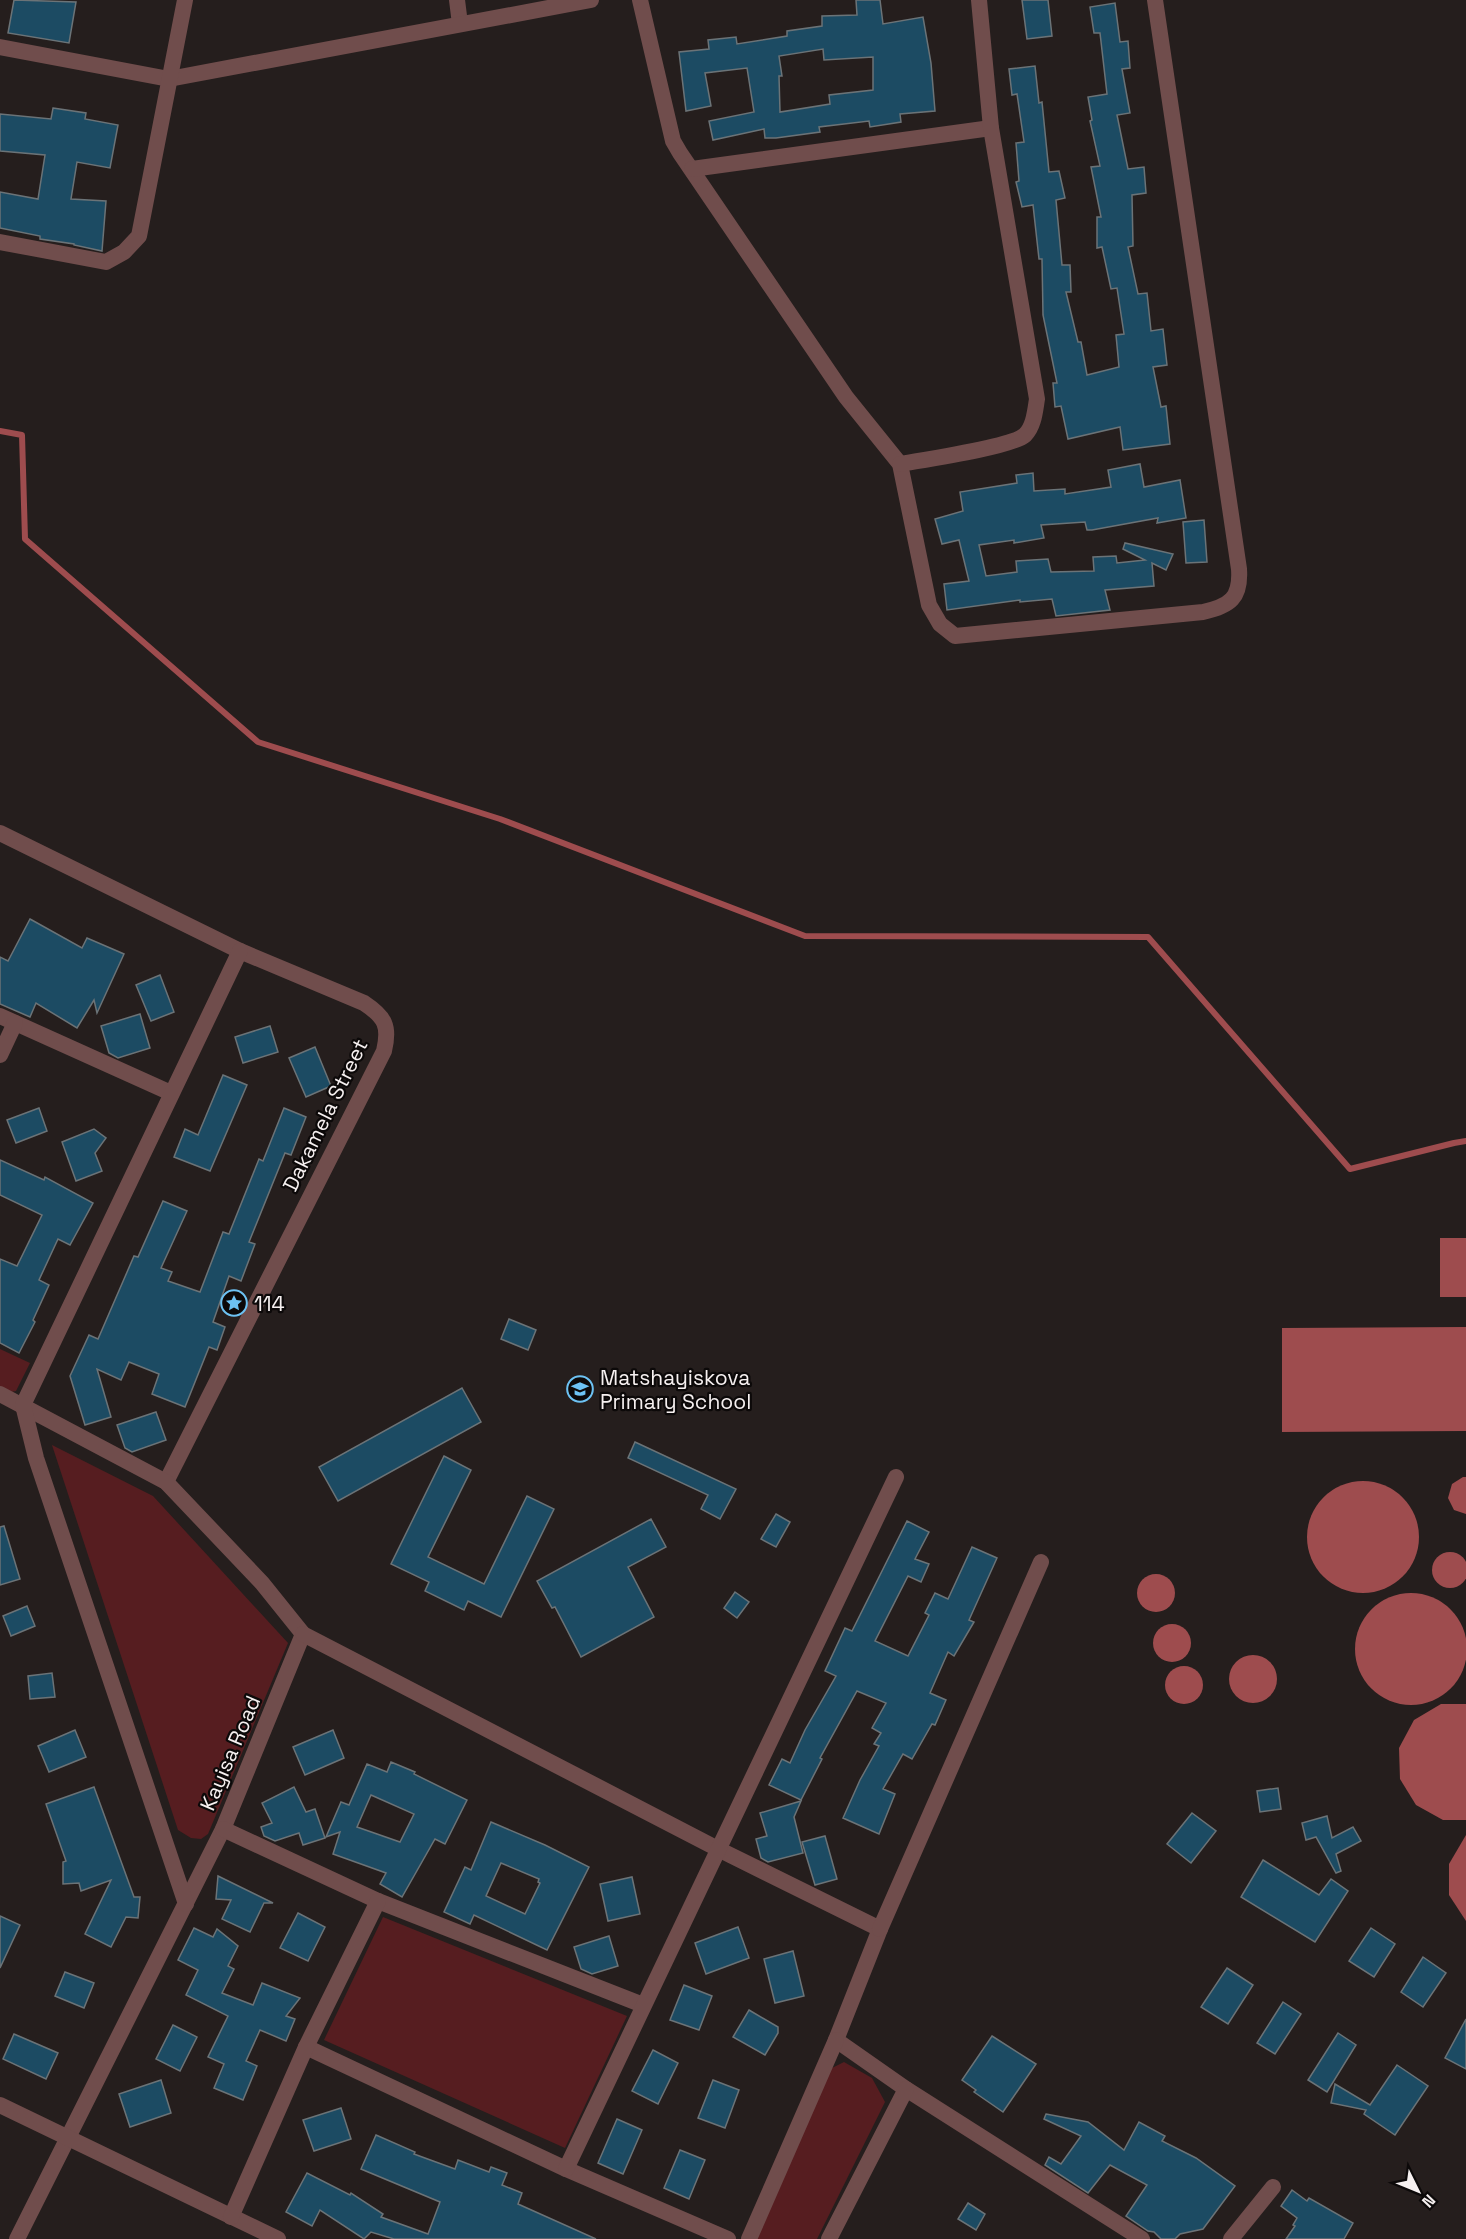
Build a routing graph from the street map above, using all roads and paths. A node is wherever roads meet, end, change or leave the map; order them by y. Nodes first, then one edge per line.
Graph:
1 (185, 0) edge
2 (457, 0) edge
3 (591, 0) edge
4 (640, 0) edge
5 (979, 0) edge
6 (1155, 0) edge
7 (460, 24) junction
8 (0, 47) edge
9 (169, 79) junction
10 (990, 128) junction
11 (692, 169) junction
12 (0, 242) edge
13 (900, 464) junction
14 (0, 833) edge
15 (240, 951) junction
16 (0, 1016) edge
17 (15, 1023) junction
18 (0, 1055) edge
19 (171, 1093) junction
20 (0, 1394) edge
21 (23, 1405) junction
22 (896, 1477) dead end
23 (166, 1482) junction
24 (1041, 1563) dead end
25 (303, 1634) junction
26 (223, 1829) junction
27 (718, 1849) junction
28 (378, 1901) junction
29 (186, 1904) junction
30 (879, 1929) junction
31 (643, 2005) junction
32 (836, 2040) junction
33 (306, 2047) junction
34 (906, 2089) junction
35 (0, 2105) edge
36 (66, 2139) junction
37 (566, 2169) junction
38 (1273, 2187) dead end
39 (231, 2217) junction
40 (254, 2234) edge
41 (17, 2239) edge
42 (278, 2239) edge
43 (728, 2239) edge
44 (749, 2239) edge
45 (829, 2239) edge
46 (1142, 2239) edge
47 (1231, 2239) edge

1 - 9 street
2 - 7 street
3 - 7 street
4 - 11 street
5 - 10 street
6 - 13 street
7 - 9 street
8 - 9 street
9 - 12 street
10 - 11 street
10 - 13 street
11 - 13 street
14 - 15 street, Dakamela Street
15 - 19 street
15 - 23 street, Dakamela Street
16 - 17 street
17 - 18 street
17 - 19 street
19 - 21 street
20 - 21 street
21 - 23 street
21 - 29 street
22 - 27 street
23 - 25 street
24 - 30 street
25 - 26 street, Kayisa Road
25 - 27 street
26 - 28 street
26 - 29 street, Kayisa Road
27 - 30 street
27 - 31 street
28 - 31 street
28 - 33 street
29 - 36 street, Kayisa Road
30 - 32 street
31 - 37 street
32 - 34 street
32 - 44 street
33 - 37 street
33 - 39 street
34 - 45 street
34 - 46 street
35 - 36 street
36 - 39 street
36 - 41 street, Kayisa Road
37 - 43 street
38 - 47 street
39 - 40 street
40 - 42 street

